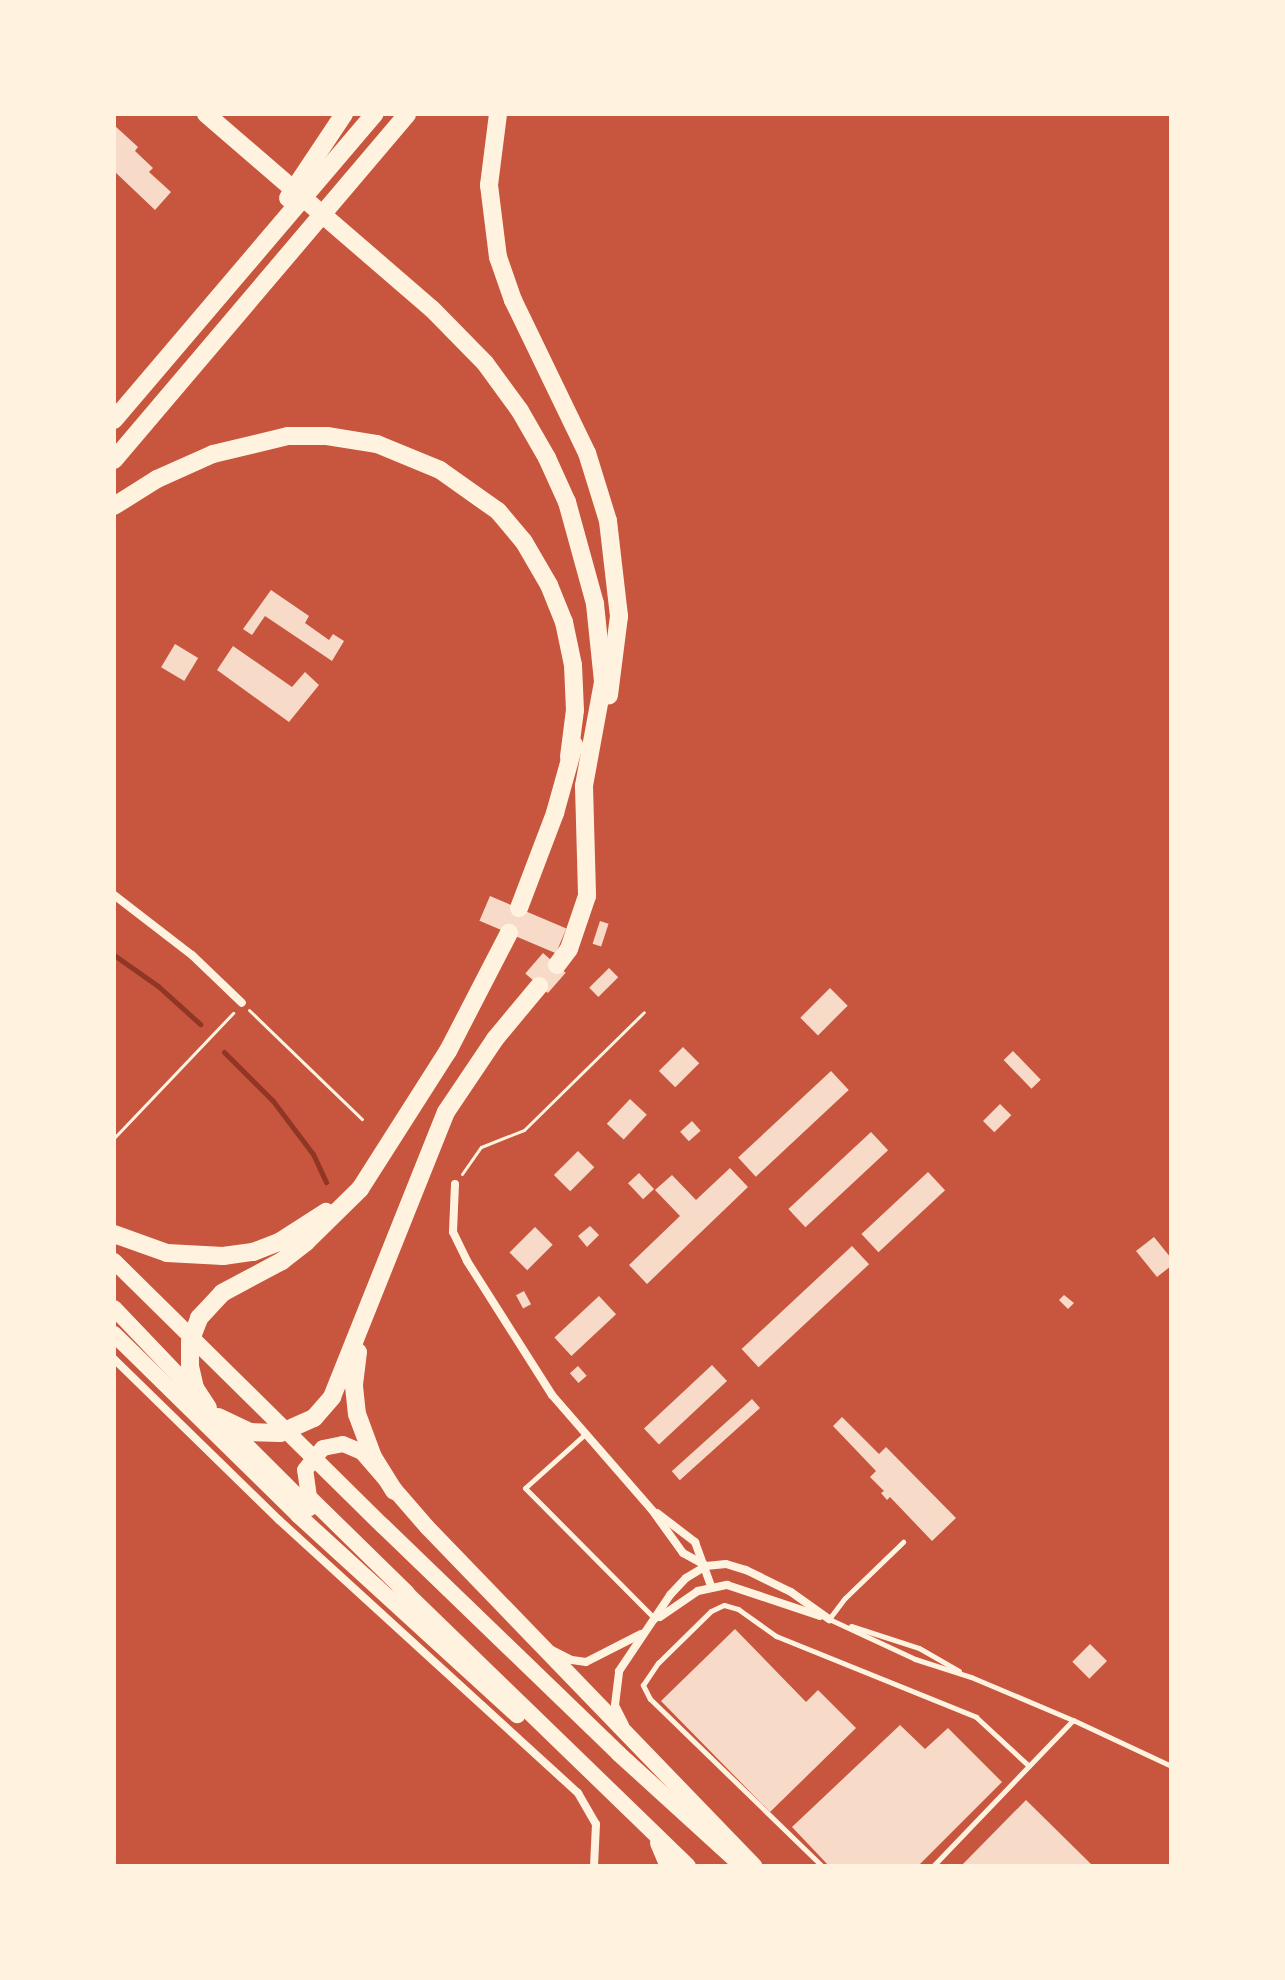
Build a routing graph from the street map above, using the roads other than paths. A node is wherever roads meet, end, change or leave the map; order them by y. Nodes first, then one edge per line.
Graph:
1 (206, 114) edge
2 (344, 114) edge
3 (374, 114) edge
4 (407, 114) edge
5 (498, 114) edge
6 (207, 312) junction
7 (114, 420) edge
8 (114, 460) edge
9 (114, 506) edge
10 (601, 654) junction
11 (569, 757) junction
12 (584, 786) junction
13 (114, 895) edge
14 (519, 908) dead end
15 (509, 933) dead end
16 (557, 965) dead end
17 (539, 986) dead end
18 (242, 1003) road end
19 (401, 1130) junction
20 (455, 1184) road end
21 (114, 1234) edge
22 (114, 1261) edge
23 (370, 1298) junction
24 (114, 1308) edge
25 (114, 1334) edge
26 (114, 1359) edge
27 (213, 1412) junction
28 (584, 1435) junction
29 (394, 1491) junction
30 (652, 1510) junction
31 (903, 1542) dead end
32 (706, 1566) junction
33 (711, 1586) junction
34 (407, 1593) junction
35 (656, 1619) junction
36 (829, 1619) junction
37 (645, 1631) junction
38 (542, 1645) junction
39 (971, 1677) junction
40 (1073, 1720) junction
41 (630, 1737) junction
42 (1029, 1766) junction
43 (1171, 1766) edge
44 (658, 1843) junction
45 (594, 1866) edge
46 (668, 1866) edge
47 (686, 1866) edge
48 (742, 1866) edge
49 (754, 1866) edge
50 (822, 1866) edge
51 (933, 1866) edge

1 - 10 highway
2 - 6 highway
3 - 6 highway
4 - 8 highway
5 - 12 highway
6 - 7 highway
9 - 11 highway
10 - 11 highway
10 - 12 highway
11 - 14 highway
12 - 16 highway
13 - 18 street
15 - 19 highway
17 - 23 highway
19 - 21 highway
19 - 27 highway
20 - 28 street
22 - 48 main road
23 - 27 highway
23 - 29 highway
24 - 27 main road
25 - 44 main road
26 - 45 street
27 - 34 main road
28 - 30 street
28 - 35 lane
29 - 34 main road
29 - 38 main road
30 - 32 street
30 - 32 street
31 - 36 lane
32 - 33 street
32 - 35 street
32 - 36 street
33 - 35 street
33 - 36 street
34 - 47 main road
35 - 37 street
36 - 39 lane
36 - 39 lane
37 - 38 street
37 - 41 street
38 - 41 main road
39 - 40 lane
40 - 42 lane
40 - 43 lane
41 - 49 main road
42 - 50 lane
42 - 51 lane
44 - 46 main road
44 - 47 main road

